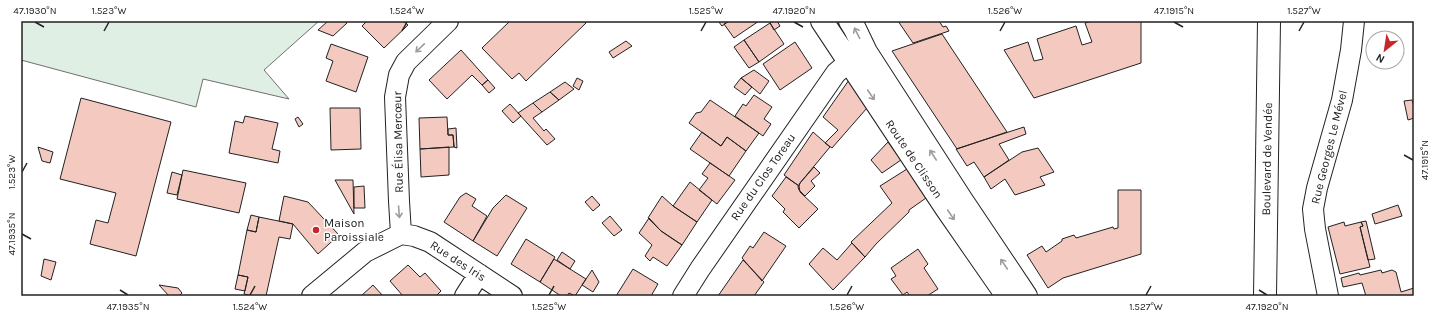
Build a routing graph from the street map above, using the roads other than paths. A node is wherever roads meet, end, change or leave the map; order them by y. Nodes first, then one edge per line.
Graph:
1 (448, 21) edge
2 (822, 21) edge
3 (850, 21) edge
4 (1270, 21) edge
5 (1354, 21) edge
6 (858, 57) junction
7 (401, 234) junction
8 (479, 274) junction
9 (312, 296) edge
10 (465, 296) edge
11 (512, 296) edge
12 (683, 296) edge
13 (1007, 296) edge
14 (1026, 296) edge
15 (1265, 296) edge
16 (1328, 296) edge

1 -> 7 street, Rue Élisa Mercœur
2 - 6 main road, Route de Clisson
6 -> 3 main road, Route de Clisson
4 - 15 main road, Boulevard de Vendée
5 - 16 street, Rue Georges Le Mével
6 - 12 street, Rue du Clos Toreau
6 -> 13 main road, Route de Clisson
14 -> 6 main road, Route de Clisson
7 - 8 street, Rue des Iris
7 - 9 street
8 - 10 street
8 - 11 street, Rue des Iris

